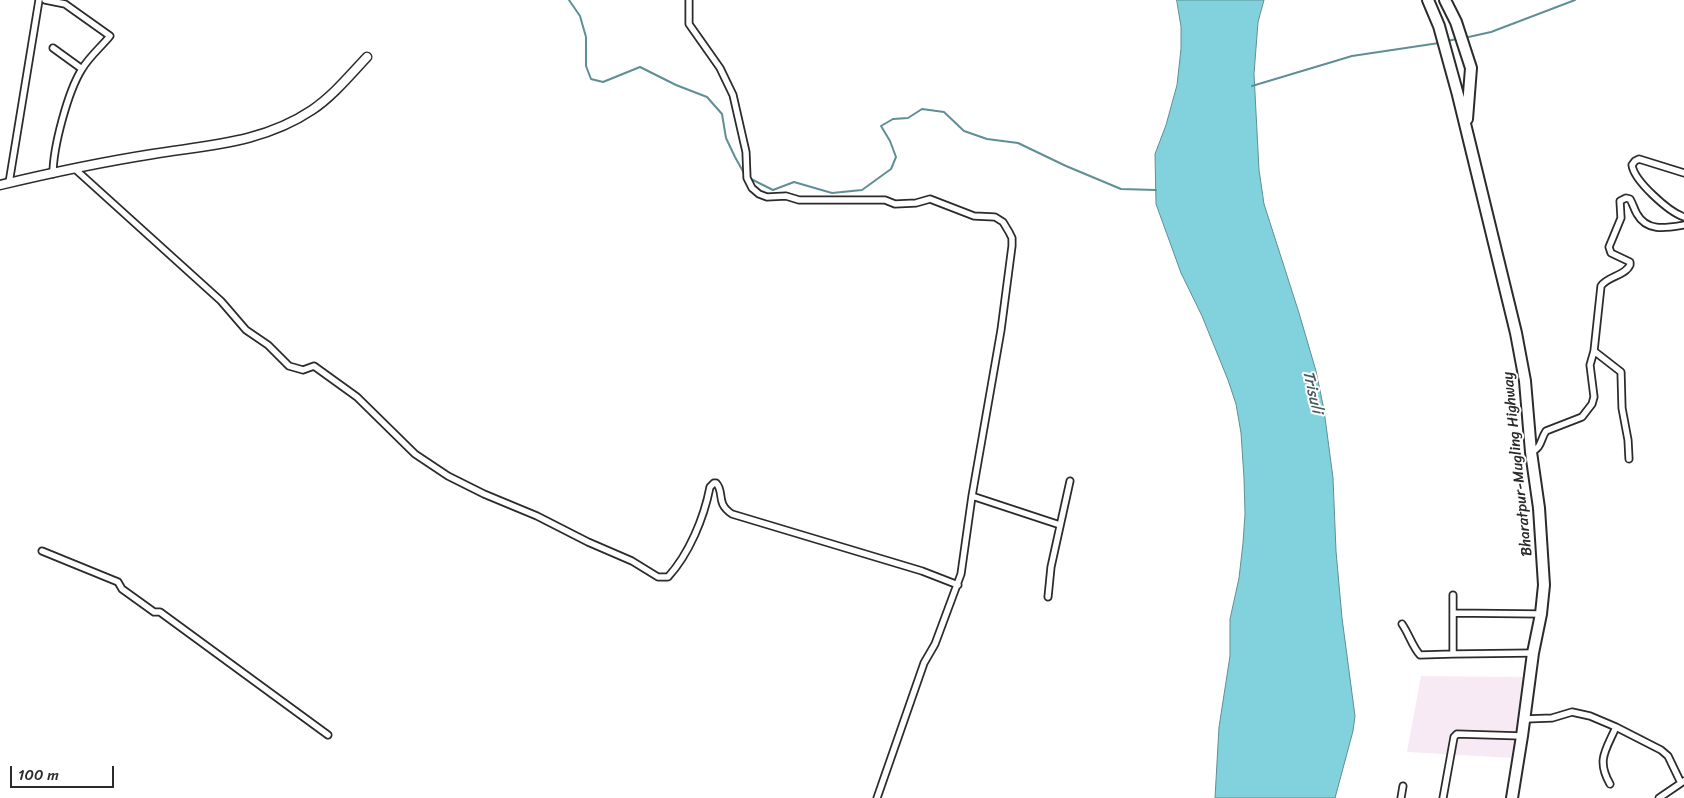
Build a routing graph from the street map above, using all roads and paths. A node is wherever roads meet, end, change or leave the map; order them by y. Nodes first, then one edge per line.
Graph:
1 (39, 0) edge
2 (44, 0) edge
3 (689, 0) edge
4 (1428, 0) edge
5 (1445, 0) edge
6 (53, 48) dead end
7 (367, 57) dead end
8 (82, 69) junction
9 (1466, 130) junction
10 (75, 169) junction
11 (1684, 173) edge
12 (52, 174) junction
13 (9, 183) junction
14 (0, 185) edge
15 (1684, 217) edge
16 (1684, 225) edge
17 (1594, 351) junction
18 (1530, 452) junction
19 (1629, 459) dead end
20 (1070, 480) dead end
21 (972, 496) junction
22 (1060, 525) junction
23 (42, 551) dead end
24 (958, 585) junction
25 (1453, 595) dead end
26 (1048, 597) dead end
27 (1453, 613) junction
28 (1541, 614) junction
29 (1402, 624) dead end
30 (1534, 653) junction
31 (1453, 654) junction
32 (1525, 719) junction
33 (1616, 727) junction
34 (328, 735) dead end
35 (1522, 736) junction
36 (1682, 782) edge
37 (1610, 784) dead end
38 (1403, 786) dead end
39 (878, 798) edge
40 (1401, 798) edge
41 (1443, 798) edge
42 (1512, 798) edge
43 (1659, 798) edge

1 - 13 street
2 - 8 street
3 - 21 street
4 - 9 highway, Bharatpur-Mugling Highway
5 - 9 highway, Bharatpur-Mugling Highway
6 - 8 street
7 - 10 street
8 - 12 street
9 - 18 highway, Bharatpur-Mugling Highway
10 - 12 street
10 - 24 street
11 - 15 street
12 - 13 street
13 - 14 street
16 - 17 street
17 - 18 street
17 - 19 street
18 - 28 highway, Bharatpur-Mugling Highway
20 - 22 street
21 - 22 street
21 - 24 street
22 - 26 street
23 - 34 street
24 - 39 street
25 - 27 street
27 - 28 street
27 - 31 street
28 - 30 highway, Bharatpur-Mugling Highway
29 - 31 street
30 - 31 street
30 - 32 highway, Bharatpur-Mugling Highway
32 - 33 street
32 - 35 highway, Bharatpur-Mugling Highway
33 - 36 street
33 - 37 street
35 - 41 street
35 - 42 highway, Bharatpur-Mugling Highway
36 - 43 street
38 - 40 street

